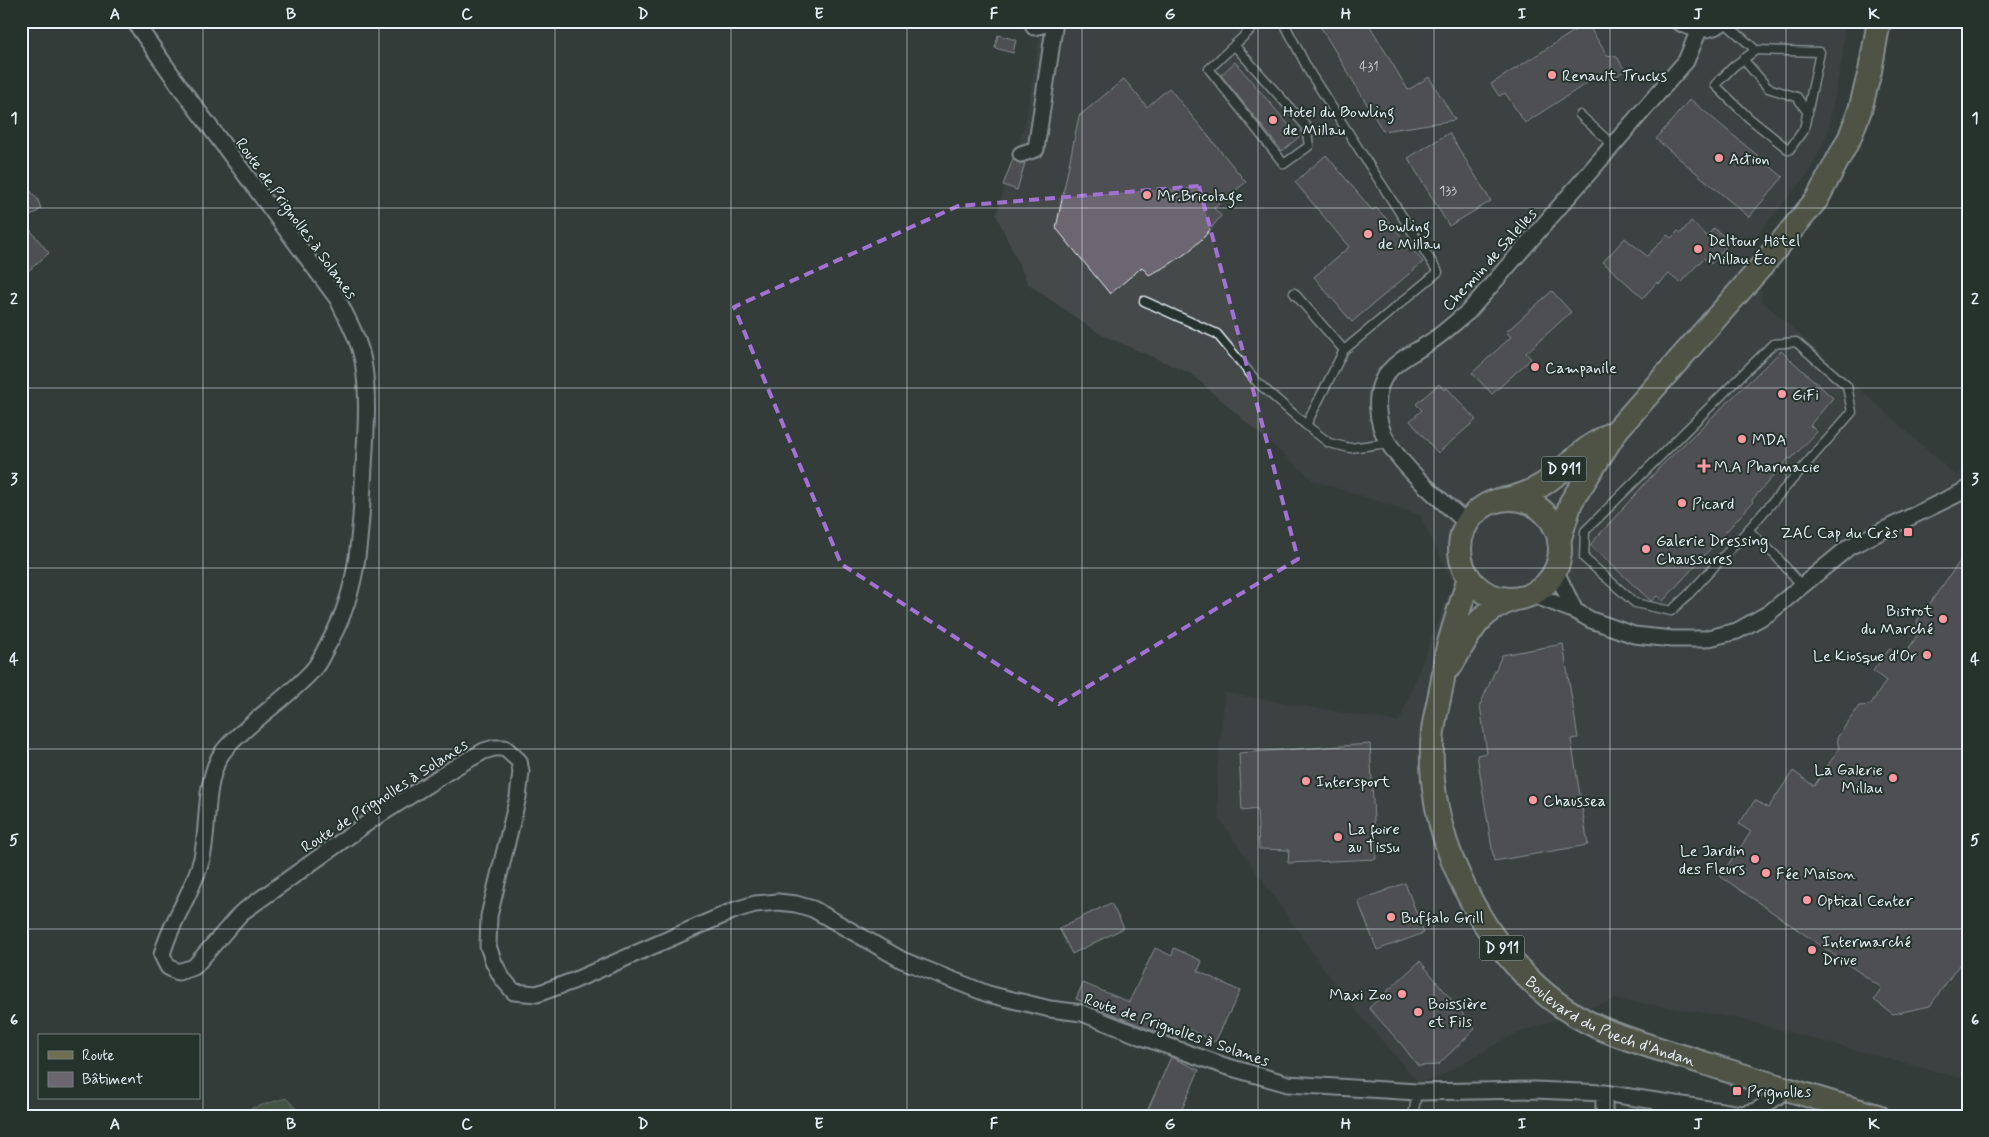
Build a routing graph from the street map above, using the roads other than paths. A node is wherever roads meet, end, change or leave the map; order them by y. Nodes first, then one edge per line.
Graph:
1 (134, 21) edge
2 (1260, 21) edge
3 (1283, 21) edge
4 (1676, 21) edge
5 (1879, 21) edge
6 (1056, 22) edge
7 (1724, 22) edge
8 (1034, 27) dead end
9 (1699, 30) junction
10 (1234, 45) junction
11 (1756, 50) junction
12 (1743, 59) junction
13 (1808, 113) junction
14 (1580, 115) dead end
15 (1613, 145) junction
16 (1021, 154) dead end
17 (1294, 293) dead end
18 (1144, 301) dead end
19 (1344, 350) junction
20 (1306, 425) junction
21 (1617, 430) junction
22 (1388, 443) junction
23 (1968, 489) edge
24 (1507, 499) junction
25 (1467, 523) junction
26 (1748, 530) junction
27 (1558, 541) junction
28 (1555, 570) junction
29 (1468, 577) junction
30 (1802, 586) junction
31 (1523, 596) junction
32 (1575, 611) junction
33 (1443, 680) junction
34 (1787, 1090) junction
35 (1417, 1092) junction
36 (1604, 1094) junction
37 (1412, 1116) edge
38 (1604, 1116) edge
39 (1878, 1116) edge

1 - 35 street, Route de Prignolles à Solanes
2 - 10 lane
3 - 19 lane
4 - 9 street
5 - 21 main road, D 911
6 - 8 street
6 - 16 street
7 - 9 street
7 - 11 lane
9 - 15 street, Chemin de Salelles
10 - 10 lane
11 - 12 lane
11 - 13 lane
12 - 13 lane
12 - 13 lane
14 - 15 lane
15 - 22 street, Chemin de Salelles
17 - 19 lane
18 - 20 lane
19 - 20 lane
20 - 22 lane
21 - 24 main road, D 911
21 - 27 main road, D 911
22 - 25 street, Chemin de Salelles
23 - 30 street
24 - 25 main road
24 - 27 main road
25 - 29 main road
26 - 26 lane
26 - 30 lane
27 - 28 main road
28 - 31 main road
28 - 32 street
29 - 31 main road
29 - 33 main road, Boulevard du Puech d'Andan / D 911
30 - 32 street
31 - 32 street
31 - 33 main road, Boulevard du Puech d'Andan / D 911
33 - 34 main road, Boulevard du Puech d'Andan / D 911
34 - 36 street, Route de Prignolles à Solanes
34 - 39 main road, D 911
35 - 36 street, Route de Prignolles à Solanes
35 - 37 lane
36 - 38 street

